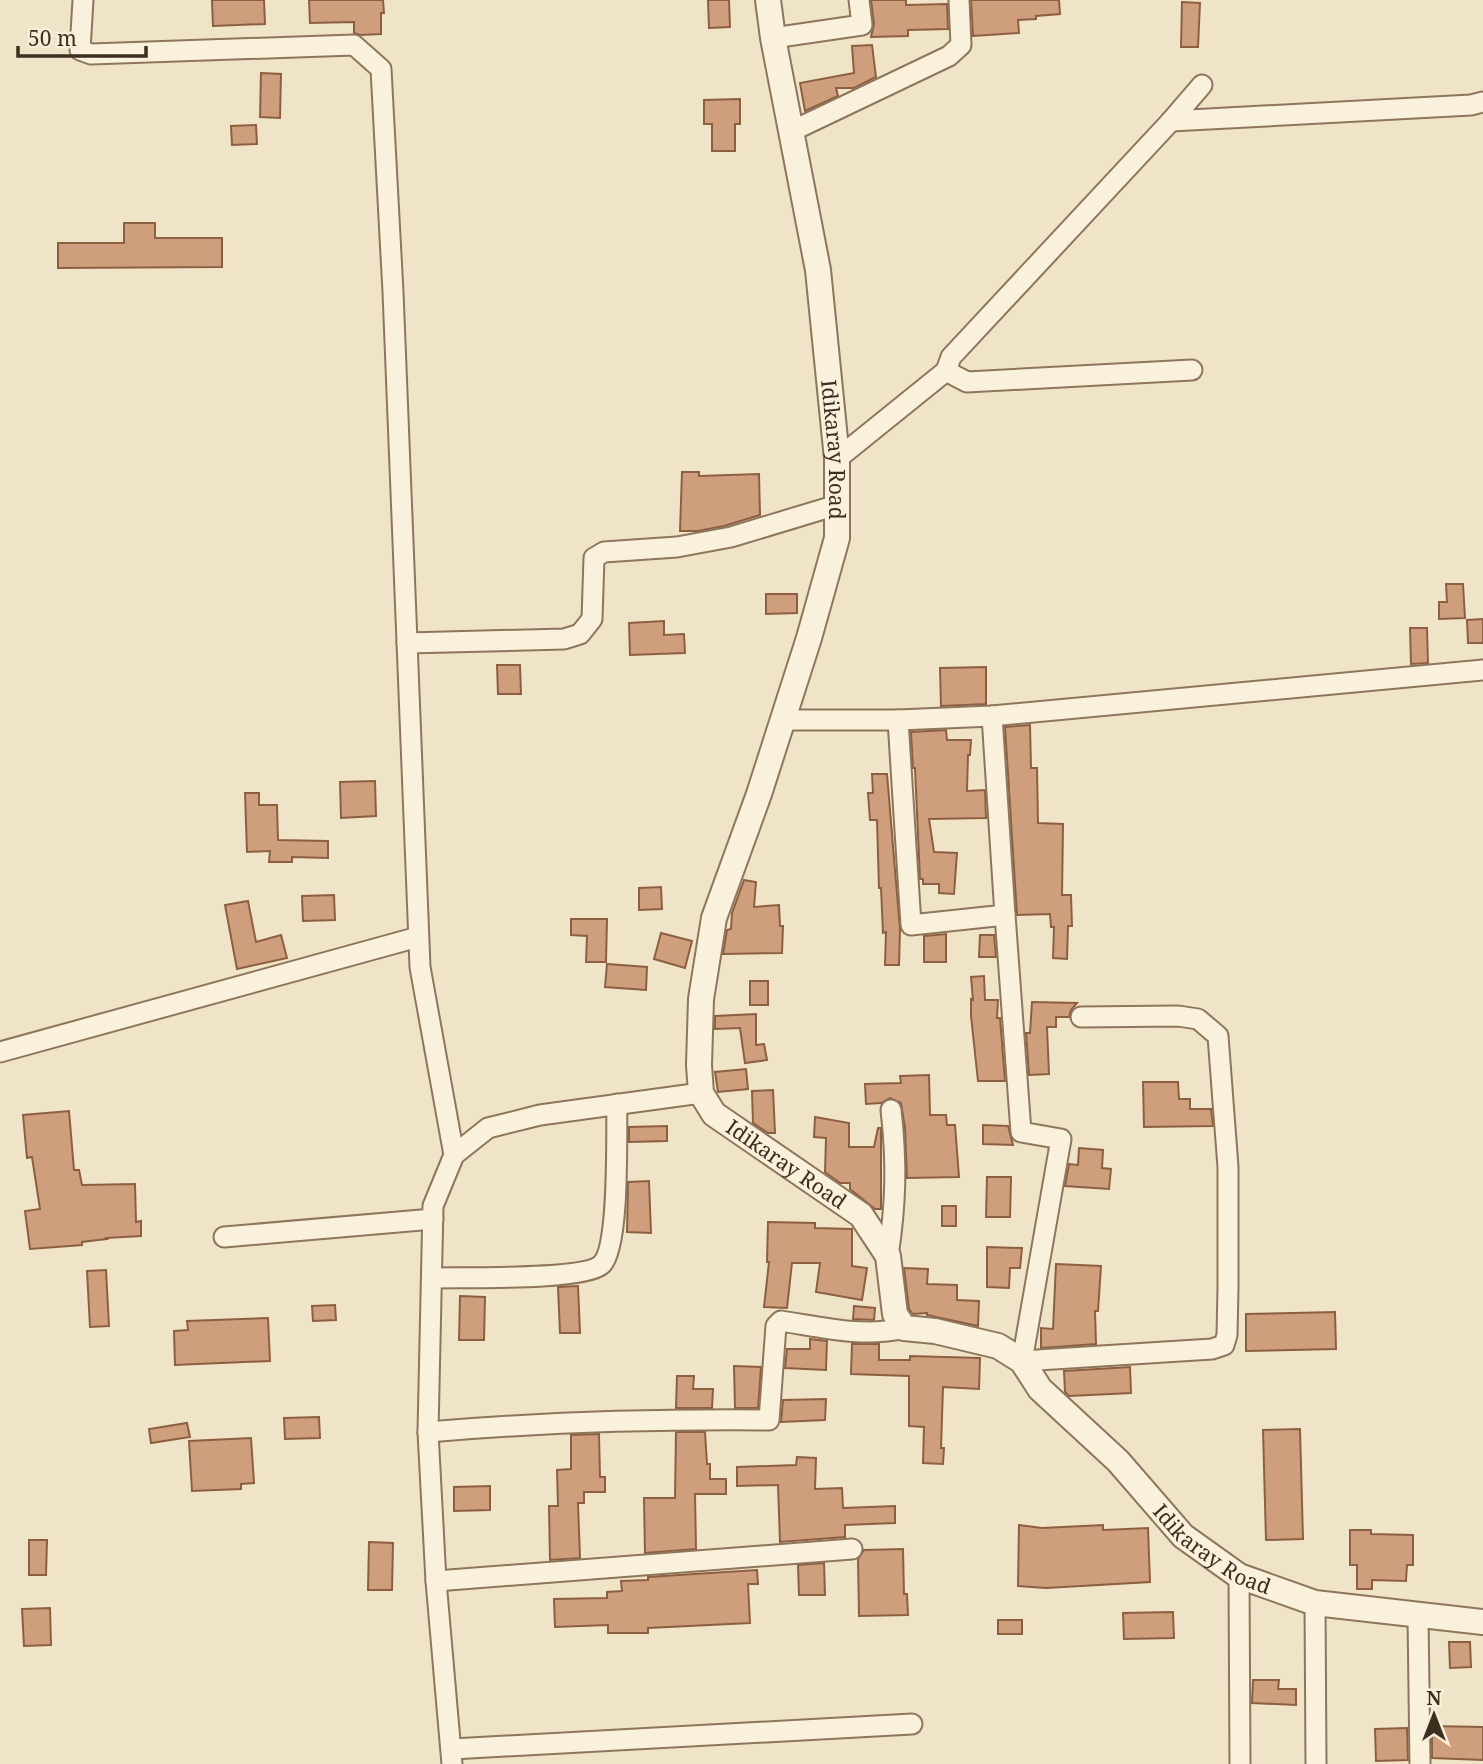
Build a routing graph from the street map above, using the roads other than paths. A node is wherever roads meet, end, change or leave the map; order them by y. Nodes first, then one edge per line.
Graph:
1 (83, 0) edge
2 (768, 0) edge
3 (859, 0) edge
4 (959, 0) edge
5 (773, 38) junction
6 (1202, 85) dead end
7 (1483, 102) edge
8 (1171, 121) junction
9 (792, 131) junction
10 (1192, 370) dead end
11 (946, 371) junction
12 (837, 459) junction
13 (837, 505) junction
14 (407, 643) junction
15 (1483, 670) edge
16 (992, 716) junction
17 (783, 720) junction
18 (898, 720) junction
19 (1005, 915) junction
20 (418, 937) junction
21 (1081, 1017) dead end
22 (0, 1052) edge
23 (701, 1093) junction
24 (617, 1104) junction
25 (891, 1110) dead end
26 (454, 1155) junction
27 (433, 1219) junction
28 (224, 1237) dead end
29 (888, 1256) junction
30 (432, 1278) junction
31 (904, 1328) junction
32 (1022, 1361) junction
33 (428, 1432) junction
34 (852, 1549) dead end
35 (1239, 1576) junction
36 (436, 1581) junction
37 (1315, 1603) junction
38 (1418, 1616) junction
39 (1483, 1622) edge
40 (912, 1724) dead end
41 (452, 1757) edge
42 (1240, 1764) edge
43 (1316, 1764) edge
44 (1420, 1764) edge

1 - 14 street
2 - 5 street, Idikaray Road
3 - 5 street
4 - 9 street
5 - 9 street, Idikaray Road
6 - 8 street
7 - 8 street
8 - 11 street
9 - 12 street, Idikaray Road
10 - 11 street
11 - 12 street
12 - 13 street, Idikaray Road
13 - 14 street
13 - 17 street, Idikaray Road
14 - 20 street
15 - 16 street
16 - 18 street
16 - 19 street
17 - 18 street
17 - 23 street, Idikaray Road
18 - 19 street
19 - 32 street
20 - 22 street
20 - 26 street
21 - 32 street
23 - 24 street
23 - 29 street, Idikaray Road
24 - 26 street
24 - 30 street
25 - 29 street
26 - 27 street
27 - 28 street
27 - 30 street
29 - 31 street, Idikaray Road
30 - 33 street
31 - 32 street, Idikaray Road
31 - 33 street
32 - 35 street, Idikaray Road
33 - 36 street
34 - 36 street
35 - 37 street, Idikaray Road
35 - 42 street
36 - 41 street
37 - 38 street, Idikaray Road
37 - 43 street
38 - 39 street, Idikaray Road
38 - 44 street
40 - 41 street

